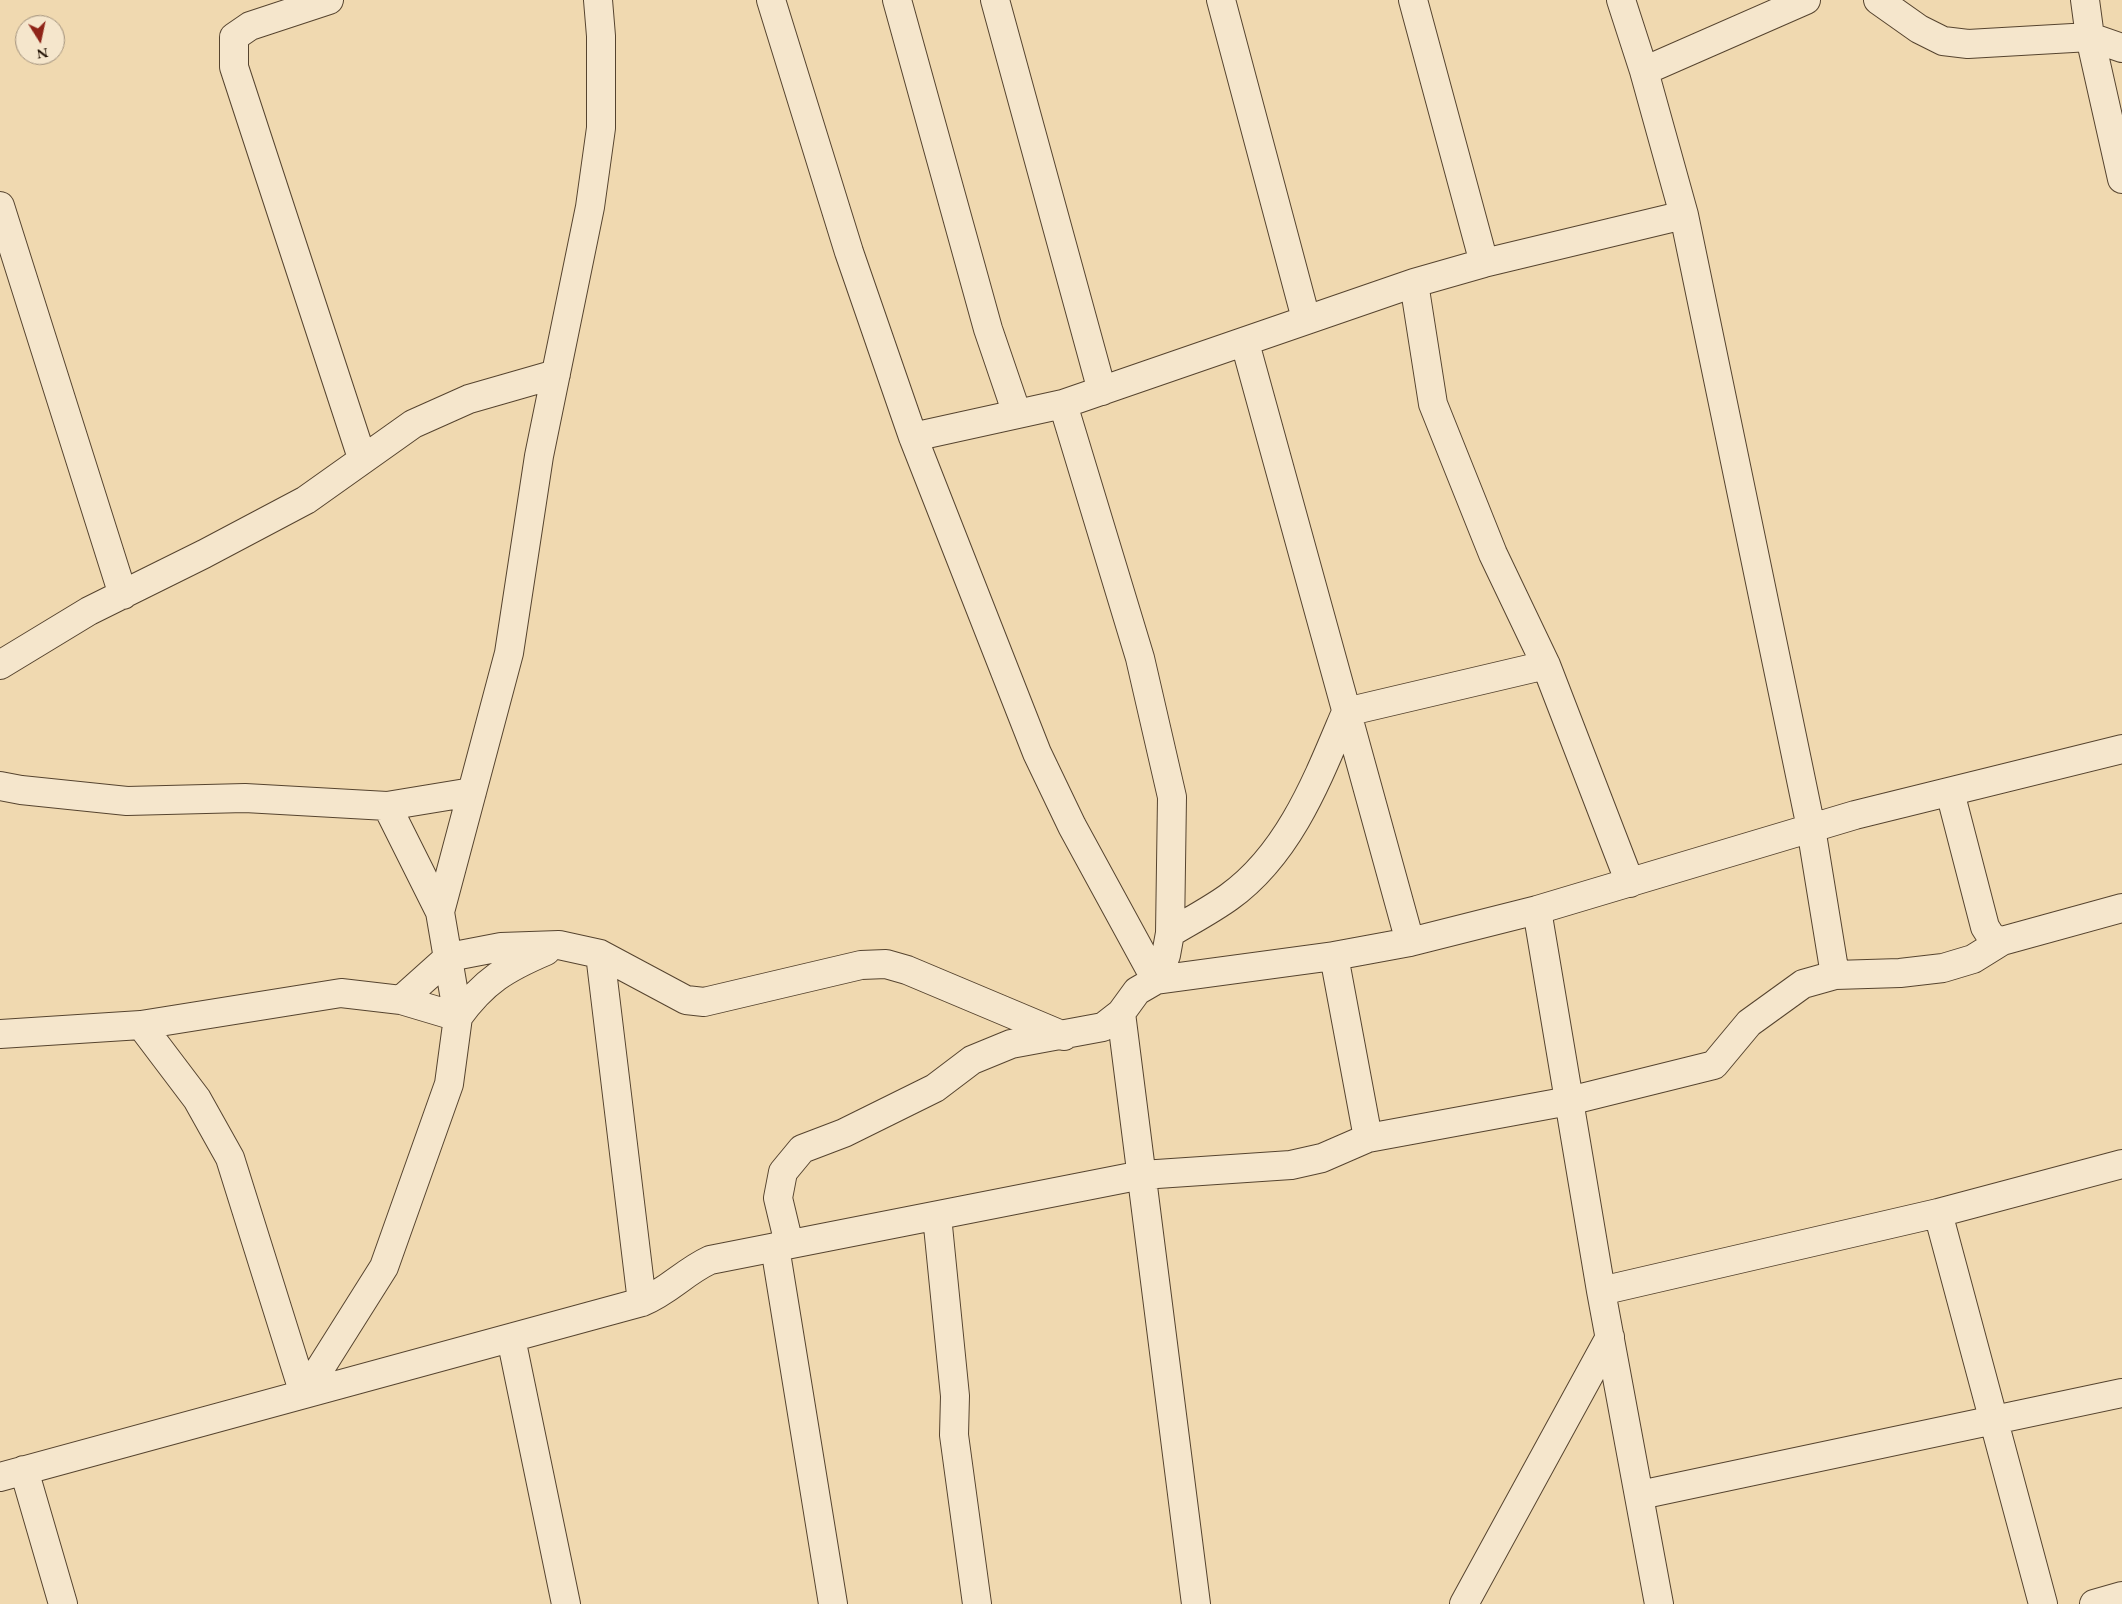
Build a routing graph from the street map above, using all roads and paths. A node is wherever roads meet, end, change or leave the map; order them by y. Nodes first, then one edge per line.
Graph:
1 (598, 0) edge
2 (771, 0) edge
3 (897, 0) edge
4 (995, 0) edge
5 (1221, 0) edge
6 (1413, 0) edge
7 (1621, 0) edge
8 (1806, 0) edge
9 (1878, 0) edge
10 (2085, 0) edge
11 (319, 1) edge
12 (2090, 37) junction
13 (2122, 48) edge
14 (1644, 71) junction
15 (2122, 179) edge
16 (0, 206) edge
17 (1684, 215) junction
18 (1484, 263) junction
19 (1414, 283) junction
20 (1306, 319) junction
21 (1245, 343) junction
22 (556, 374) junction
23 (1102, 391) junction
24 (1063, 404) junction
25 (1017, 414) junction
26 (913, 437) junction
27 (362, 458) junction
28 (123, 595) junction
29 (0, 665) edge
30 (1546, 665) junction
31 (1346, 712) junction
32 (2122, 750) edge
33 (0, 786) edge
34 (472, 792) junction
35 (1950, 792) junction
36 (387, 806) junction
37 (1811, 828) junction
38 (1630, 883) junction
39 (2122, 908) edge
40 (1536, 910) junction
41 (440, 912) junction
42 (1170, 933) junction
43 (2002, 941) junction
44 (1410, 942) junction
45 (559, 945) junction
46 (600, 954) junction
47 (1334, 956) junction
48 (449, 957) junction
49 (1835, 975) junction
50 (1156, 980) junction
51 (401, 1000) junction
52 (1121, 1013) junction
53 (458, 1017) junction
54 (141, 1025) junction
55 (0, 1034) edge
56 (1064, 1036) junction
57 (1569, 1101) junction
58 (1368, 1138) junction
59 (2122, 1164) edge
60 (1142, 1175) junction
61 (1938, 1213) junction
62 (937, 1216) junction
63 (782, 1246) junction
64 (1601, 1291) junction
65 (642, 1302) junction
66 (1610, 1337) junction
67 (510, 1338) junction
68 (2122, 1393) edge
69 (304, 1394) junction
70 (1995, 1420) junction
71 (12, 1474) edge
72 (1640, 1495) junction
73 (2122, 1596) edge
74 (63, 1604) edge
75 (566, 1604) edge
76 (833, 1604) edge
77 (977, 1604) edge
78 (1196, 1604) edge
79 (1464, 1604) edge
80 (1660, 1604) edge
81 (2043, 1604) edge
82 (2094, 1604) edge

1 - 22 street
2 - 26 street
3 - 25 street
4 - 23 street
5 - 20 street
6 - 18 street
7 - 14 street
8 - 14 street
9 - 12 street
10 - 12 street
11 - 27 street
12 - 13 street
12 - 15 street
14 - 17 street
16 - 28 street
17 - 18 street
17 - 37 street
18 - 19 street
19 - 20 street
19 - 30 street
20 - 21 street
21 - 23 street
21 - 31 street
22 - 27 street
22 - 34 street
23 - 24 street
24 - 25 street
24 - 42 street
25 - 26 street
26 - 50 street
27 - 28 street
28 - 29 street
30 - 31 street
30 - 38 street
31 - 42 street
31 - 44 street
32 - 35 street
33 - 36 street
34 - 36 street
34 - 41 street
35 - 37 street
35 - 43 street
36 - 41 street
37 - 38 street
37 - 49 street
38 - 40 street
39 - 43 street
40 - 44 street
40 - 57 street
41 - 48 street
42 - 50 street
43 - 49 street
44 - 47 street
45 - 46 street
45 - 48 street
45 - 53 street
46 - 56 street
46 - 65 street
47 - 50 street
47 - 58 street
48 - 51 street
48 - 53 street
49 - 57 street
50 - 52 street
51 - 53 street
51 - 54 street
52 - 56 street
52 - 60 street
53 - 69 street
54 - 55 street
54 - 69 street
56 - 63 street
57 - 58 street
57 - 64 street
58 - 60 street
59 - 61 street
60 - 62 street
60 - 78 street
61 - 64 street
61 - 70 street
62 - 63 street
62 - 77 street
63 - 65 street
63 - 76 street
64 - 66 street
65 - 67 street
66 - 72 street
66 - 79 street
67 - 69 street
67 - 75 street
68 - 70 street
69 - 71 street
70 - 72 street
70 - 81 street
71 - 74 street
72 - 80 street
73 - 82 street

